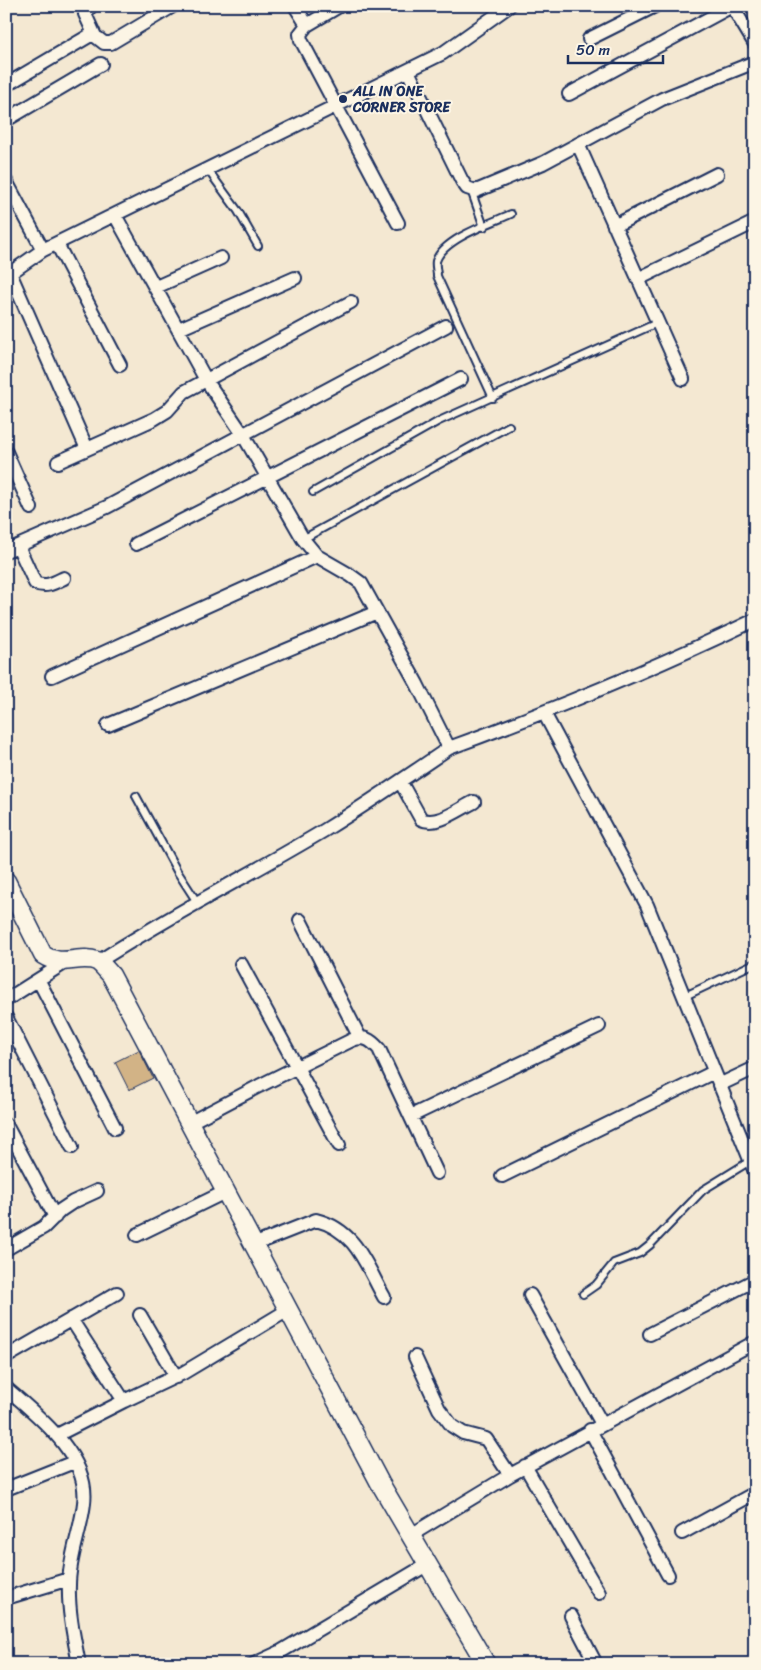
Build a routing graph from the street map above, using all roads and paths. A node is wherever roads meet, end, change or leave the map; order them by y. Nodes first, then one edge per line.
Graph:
1 (91, 6) edge
2 (172, 6) edge
3 (295, 6) edge
4 (339, 6) edge
5 (509, 6) edge
6 (655, 6) edge
7 (732, 6) edge
8 (307, 25) junction
9 (95, 36) junction
10 (590, 39) dead end
11 (755, 44) edge
12 (755, 62) edge
13 (101, 64) dead end
14 (408, 71) junction
15 (6, 85) edge
16 (569, 94) dead end
17 (337, 105) junction
18 (6, 120) edge
19 (578, 144) junction
20 (208, 170) junction
21 (717, 174) dead end
22 (6, 181) edge
23 (471, 190) junction
24 (511, 214) dead end
25 (116, 215) junction
26 (755, 222) edge
27 (398, 223) dead end
28 (614, 226) junction
29 (484, 227) junction
30 (57, 244) junction
31 (258, 246) dead end
32 (43, 250) junction
33 (221, 258) dead end
34 (8, 274) edge
35 (294, 278) dead end
36 (638, 279) junction
37 (156, 287) junction
38 (351, 302) dead end
39 (657, 322) junction
40 (446, 326) dead end
41 (179, 329) junction
42 (120, 365) dead end
43 (461, 379) dead end
44 (683, 379) dead end
45 (206, 380) junction
46 (493, 398) junction
47 (509, 426) dead end
48 (242, 433) junction
49 (87, 449) junction
50 (6, 452) edge
51 (58, 462) dead end
52 (269, 478) junction
53 (313, 492) dead end
54 (31, 508) dead end
55 (303, 539) junction
56 (136, 544) dead end
57 (12, 548) edge
58 (317, 556) junction
59 (64, 578) dead end
60 (377, 612) junction
61 (755, 620) edge
62 (52, 676) dead end
63 (544, 713) junction
64 (108, 725) dead end
65 (449, 748) junction
66 (400, 781) junction
67 (136, 796) dead end
68 (474, 802) dead end
69 (6, 881) edge
70 (197, 902) junction
71 (300, 920) dead end
72 (66, 962) junction
73 (98, 962) junction
74 (755, 963) edge
75 (241, 964) dead end
76 (39, 981) junction
77 (683, 997) junction
78 (6, 1000) edge
79 (6, 1018) edge
80 (598, 1026) dead end
81 (360, 1038) junction
82 (296, 1067) junction
83 (755, 1068) edge
84 (714, 1072) junction
85 (719, 1085) junction
86 (411, 1116) junction
87 (189, 1123) junction
88 (6, 1125) edge
89 (115, 1128) dead end
90 (339, 1145) dead end
91 (72, 1147) dead end
92 (752, 1160) edge
93 (437, 1173) dead end
94 (502, 1176) dead end
95 (97, 1191) dead end
96 (225, 1192) junction
97 (55, 1217) junction
98 (137, 1235) dead end
99 (253, 1245) junction
100 (6, 1249) edge
101 (755, 1280) edge
102 (117, 1293) dead end
103 (583, 1294) dead end
104 (530, 1295) dead end
105 (384, 1297) dead end
106 (288, 1310) junction
107 (140, 1315) dead end
108 (71, 1319) junction
109 (650, 1334) dead end
110 (755, 1342) edge
111 (6, 1356) edge
112 (415, 1357) dead end
113 (176, 1377) junction
114 (6, 1388) edge
115 (124, 1400) junction
116 (602, 1424) junction
117 (590, 1430) junction
118 (57, 1435) junction
119 (74, 1462) junction
120 (525, 1466) junction
121 (510, 1474) junction
122 (6, 1489) edge
123 (755, 1493) edge
124 (682, 1534) dead end
125 (411, 1535) junction
126 (428, 1564) junction
127 (668, 1575) dead end
128 (69, 1579) junction
129 (599, 1593) dead end
130 (6, 1598) edge
131 (570, 1616) dead end
132 (79, 1664) edge
133 (254, 1664) edge
134 (486, 1664) edge
135 (596, 1664) edge

1 - 9 street
2 - 9 street
3 - 8 street
4 - 8 street
5 - 14 street
6 - 10 street
7 - 11 street
7 - 16 street
8 - 17 street
9 - 15 street
12 - 19 street
13 - 18 street
14 - 17 street
14 - 23 street
17 - 20 street
17 - 27 street
19 - 23 street
19 - 28 street
20 - 25 street
20 - 31 lane
21 - 28 street
22 - 32 street
23 - 29 lane
24 - 29 lane
25 - 30 street
25 - 37 street
26 - 36 street
28 - 36 street
29 - 46 lane
30 - 32 street
30 - 42 street
32 - 34 street
33 - 37 street
34 - 49 street
35 - 41 street
36 - 39 street
37 - 41 street
38 - 45 street
39 - 44 street
39 - 46 lane
40 - 48 street
41 - 45 street
43 - 52 street
45 - 48 street
45 - 49 street
46 - 53 lane
47 - 55 lane
48 - 52 street
48 - 57 street
49 - 51 street
50 - 54 street
52 - 55 street
52 - 56 street
55 - 58 street
57 - 59 street
58 - 60 street
58 - 62 street
60 - 64 street
60 - 65 street
61 - 63 street
63 - 65 street
63 - 77 street
65 - 66 street
66 - 68 street
66 - 70 street
67 - 70 lane
69 - 72 main road
70 - 73 street
71 - 81 street
72 - 73 main road
72 - 76 street
73 - 87 main road
74 - 77 lane
75 - 82 street
76 - 78 street
76 - 89 street
77 - 84 street
79 - 91 street
80 - 86 street
81 - 82 street
81 - 86 street
82 - 87 street
82 - 90 street
83 - 85 street
84 - 85 street
84 - 94 street
85 - 92 street
86 - 93 street
87 - 96 main road
88 - 97 street
92 - 103 lane
95 - 97 street
96 - 98 street
96 - 99 main road
97 - 100 street
99 - 105 street
99 - 106 main road
101 - 109 street
102 - 108 street
104 - 116 street
106 - 113 street
106 - 125 main road
107 - 113 street
108 - 111 street
108 - 115 street
110 - 116 street
112 - 121 street
113 - 115 street
114 - 118 street
115 - 118 street
116 - 117 street
117 - 120 street
117 - 127 street
118 - 119 street
119 - 122 street
119 - 128 street
120 - 121 street
120 - 129 street
121 - 125 street
123 - 124 street
125 - 126 main road
126 - 133 street
126 - 134 main road
128 - 130 street
128 - 132 street
131 - 135 street

